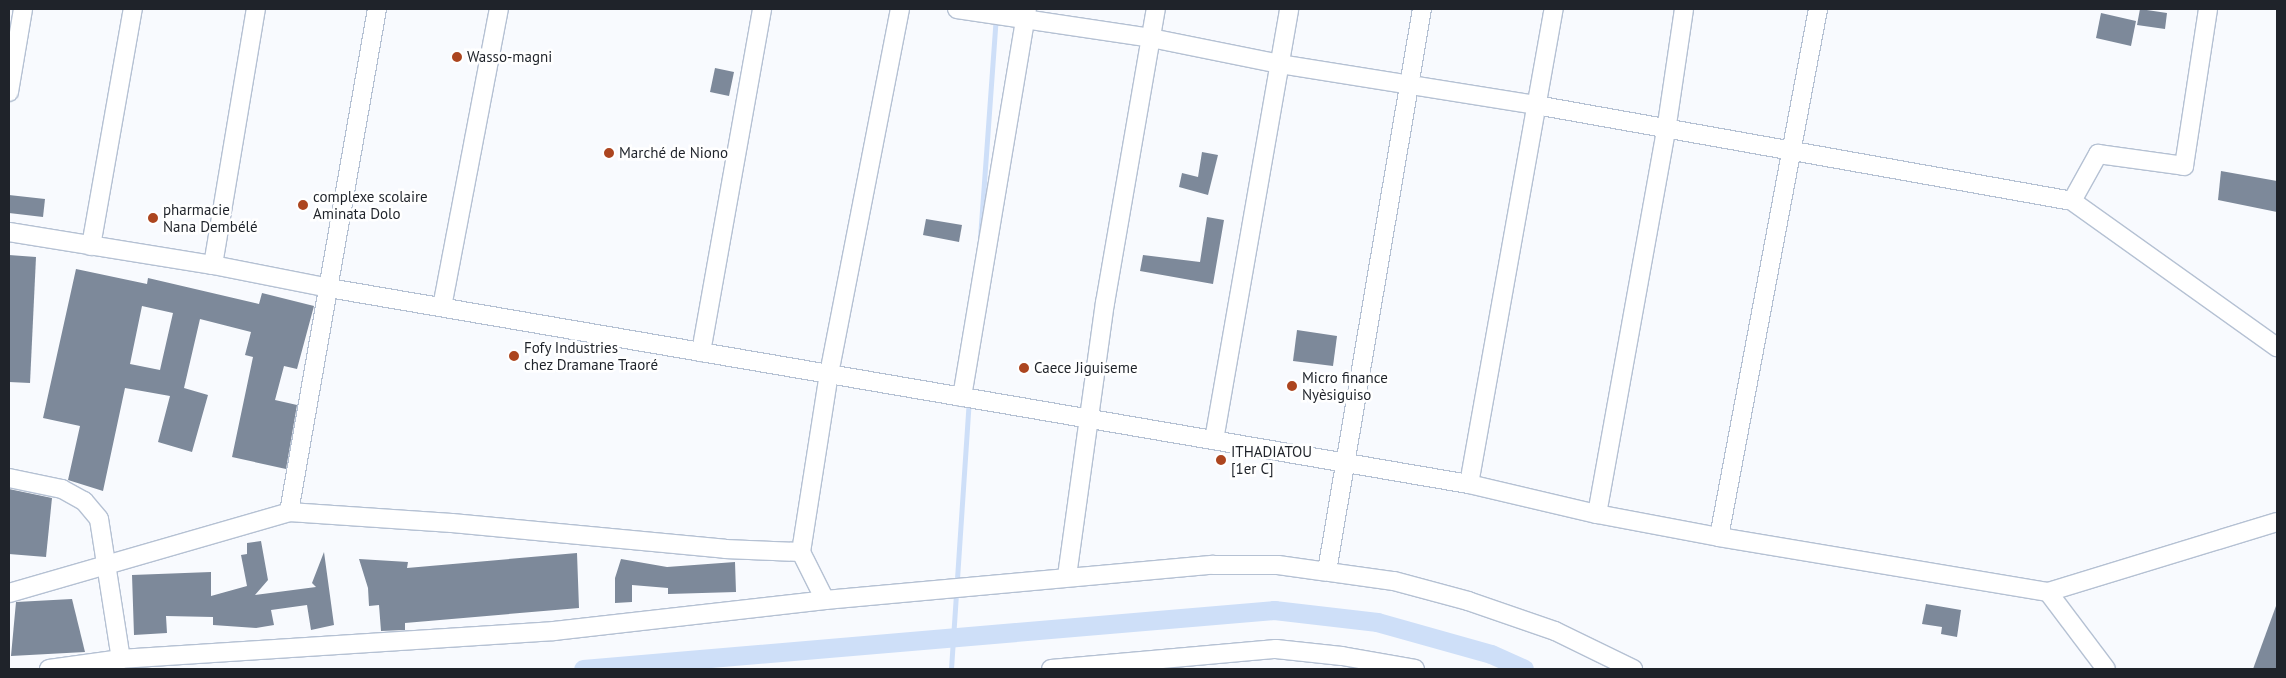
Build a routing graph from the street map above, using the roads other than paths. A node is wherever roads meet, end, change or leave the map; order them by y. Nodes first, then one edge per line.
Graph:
1 (23, 9) edge
2 (133, 9) edge
3 (256, 9) edge
4 (377, 9) edge
5 (499, 9) edge
6 (762, 9) edge
7 (900, 9) edge
8 (957, 9) edge
9 (1156, 9) edge
10 (1288, 9) edge
11 (1422, 9) edge
12 (1554, 9) edge
13 (1684, 9) edge
14 (1818, 9) edge
15 (2208, 9) edge
16 (1027, 14) edge
17 (1151, 38) junction
18 (1280, 64) junction
19 (1410, 86) junction
20 (9, 92) edge
21 (1536, 105) junction
22 (1666, 130) junction
23 (1792, 151) junction
24 (2072, 201) junction
25 (9, 232) edge
26 (91, 246) junction
27 (213, 265) junction
28 (329, 288) junction
29 (442, 308) junction
30 (2277, 347) edge
31 (701, 352) junction
32 (829, 374) junction
33 (962, 398) junction
34 (1089, 420) junction
35 (1214, 440) junction
36 (1343, 462) junction
37 (9, 478) edge
38 (1469, 484) junction
39 (288, 512) junction
40 (1597, 514) junction
41 (2277, 522) edge
42 (1719, 537) junction
43 (801, 552) junction
44 (108, 566) junction
45 (1327, 571) junction
46 (1066, 576) junction
47 (2048, 592) junction
48 (9, 593) edge
49 (825, 600) junction
50 (121, 659) junction
51 (49, 669) edge
52 (1051, 669) edge
53 (1415, 669) edge
54 (1633, 669) edge
55 (2106, 669) edge

1 - 20 street
2 - 26 street
3 - 27 street
4 - 28 street
5 - 29 street
6 - 31 street
7 - 32 street
8 - 16 street
9 - 17 street
10 - 18 street
11 - 19 street
12 - 21 street
13 - 22 street
14 - 23 street
15 - 24 street
16 - 17 street
16 - 33 street
17 - 18 street
17 - 34 street
18 - 19 street
18 - 35 street
19 - 21 street
19 - 36 street
21 - 22 street
21 - 38 street
22 - 23 street
22 - 40 street
23 - 24 street
23 - 42 street
24 - 30 street
25 - 26 street
26 - 27 street
27 - 28 street
28 - 29 street
28 - 39 street
29 - 31 street
31 - 32 street
32 - 33 street
32 - 43 street
33 - 34 street
34 - 35 street
34 - 46 street
35 - 36 street
36 - 38 street
36 - 45 street
37 - 44 street
38 - 40 street
39 - 43 street
39 - 44 street
40 - 42 street
41 - 47 street
42 - 47 street
43 - 49 street
44 - 48 street
44 - 50 street
45 - 46 street
45 - 54 street
46 - 49 street
47 - 55 street
49 - 50 street
50 - 51 street
52 - 53 street

